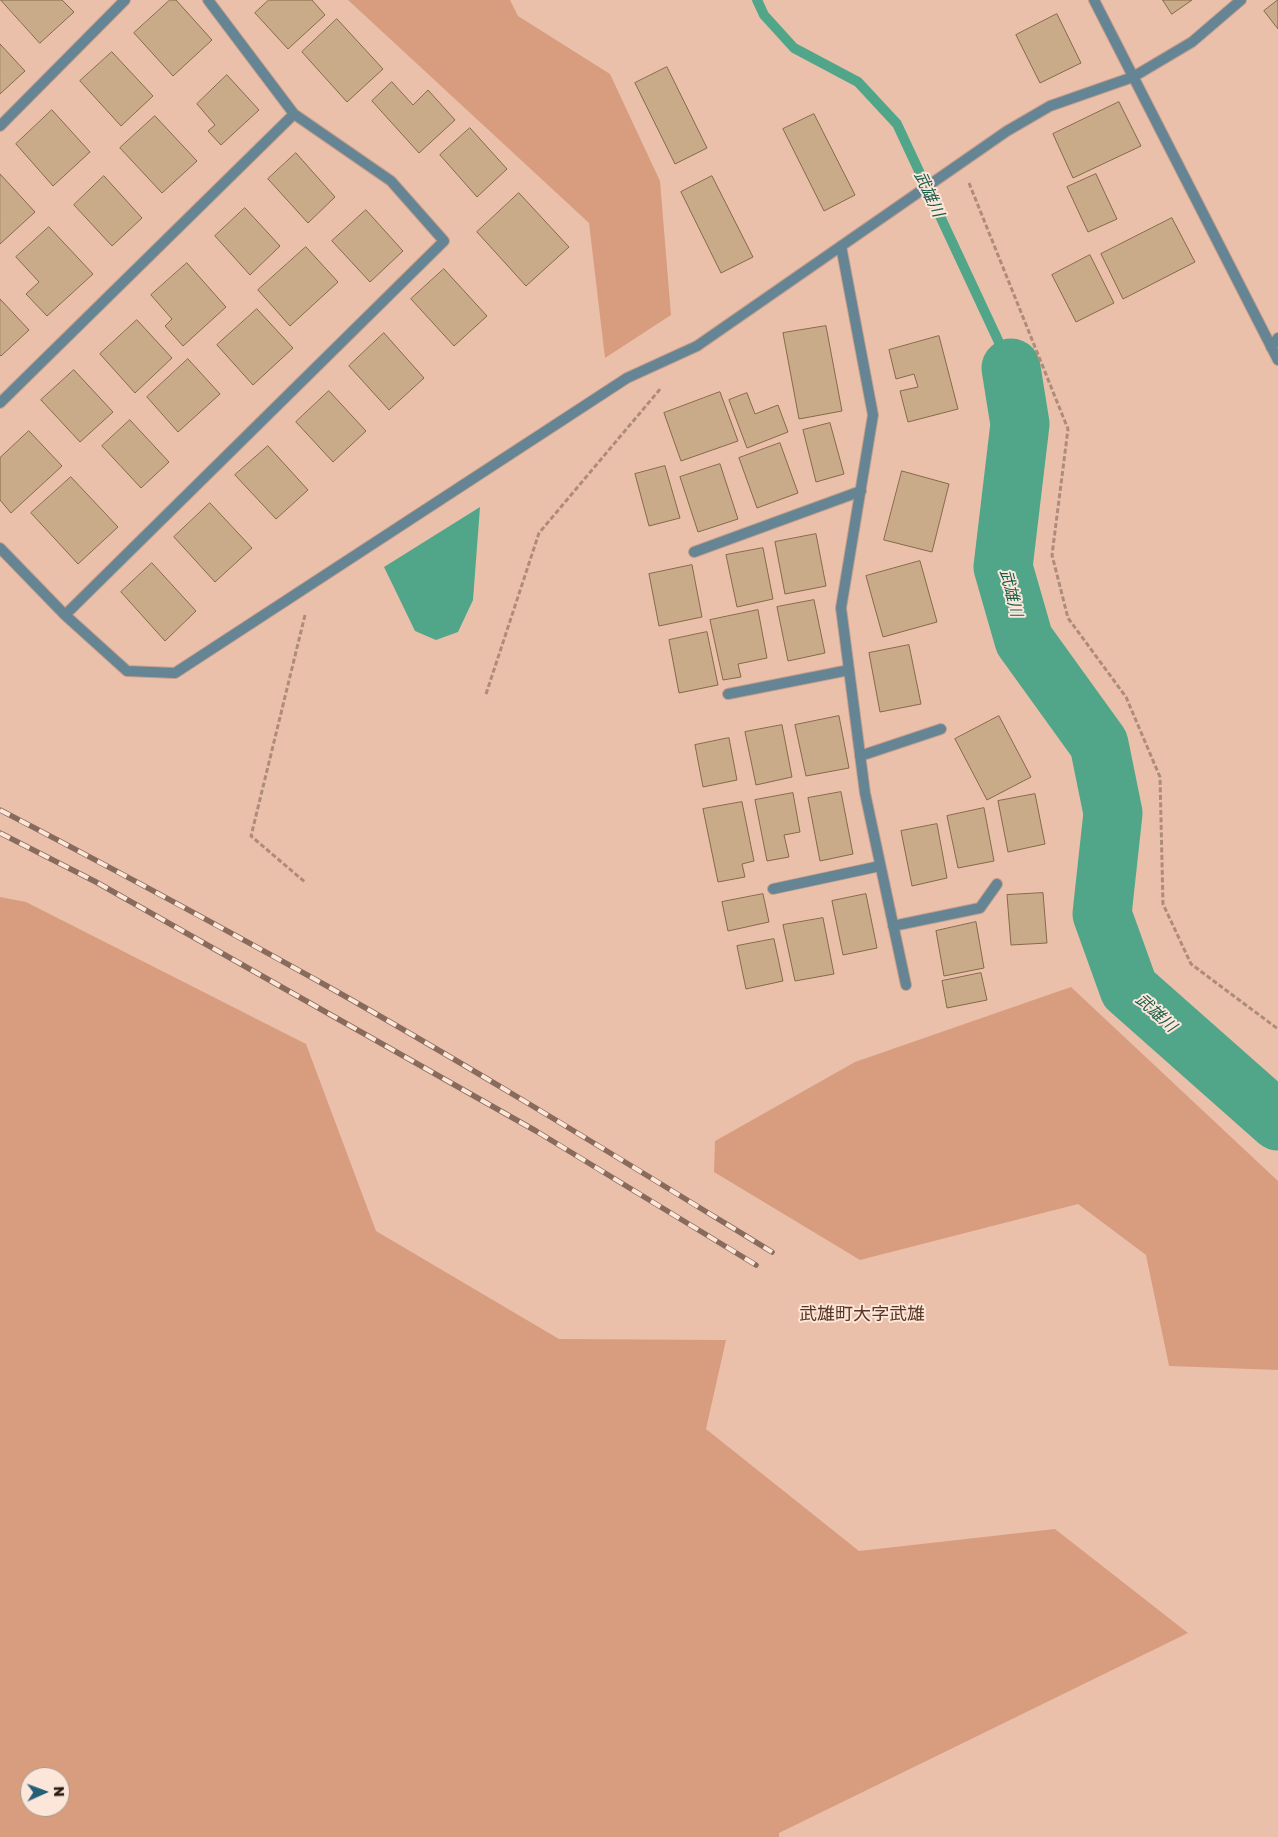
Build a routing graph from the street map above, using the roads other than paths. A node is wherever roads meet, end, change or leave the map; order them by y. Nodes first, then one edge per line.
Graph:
1 (125, 0) edge
2 (208, 0) edge
3 (1094, 0) edge
4 (1241, 0) edge
5 (1133, 77) junction
6 (294, 114) junction
7 (0, 126) edge
8 (841, 246) junction
9 (1278, 338) edge
10 (1271, 347) junction
11 (1278, 360) edge
12 (0, 403) edge
13 (861, 491) junction
14 (0, 548) edge
15 (694, 552) dead end
16 (65, 615) junction
17 (849, 670) junction
18 (728, 694) dead end
19 (941, 729) dead end
20 (860, 756) junction
21 (880, 866) junction
22 (997, 884) dead end
23 (773, 889) dead end
24 (894, 926) junction
25 (906, 985) dead end

1 - 7 street
2 - 6 street
3 - 5 street
4 - 5 street
5 - 8 street
5 - 10 street
6 - 12 street
6 - 16 street
8 - 13 street
8 - 16 street
9 - 10 street
10 - 11 street
13 - 15 street
13 - 17 street
14 - 16 street
17 - 18 street
17 - 20 street
19 - 20 street
20 - 21 street
21 - 23 street
21 - 24 street
22 - 24 street
24 - 25 street

